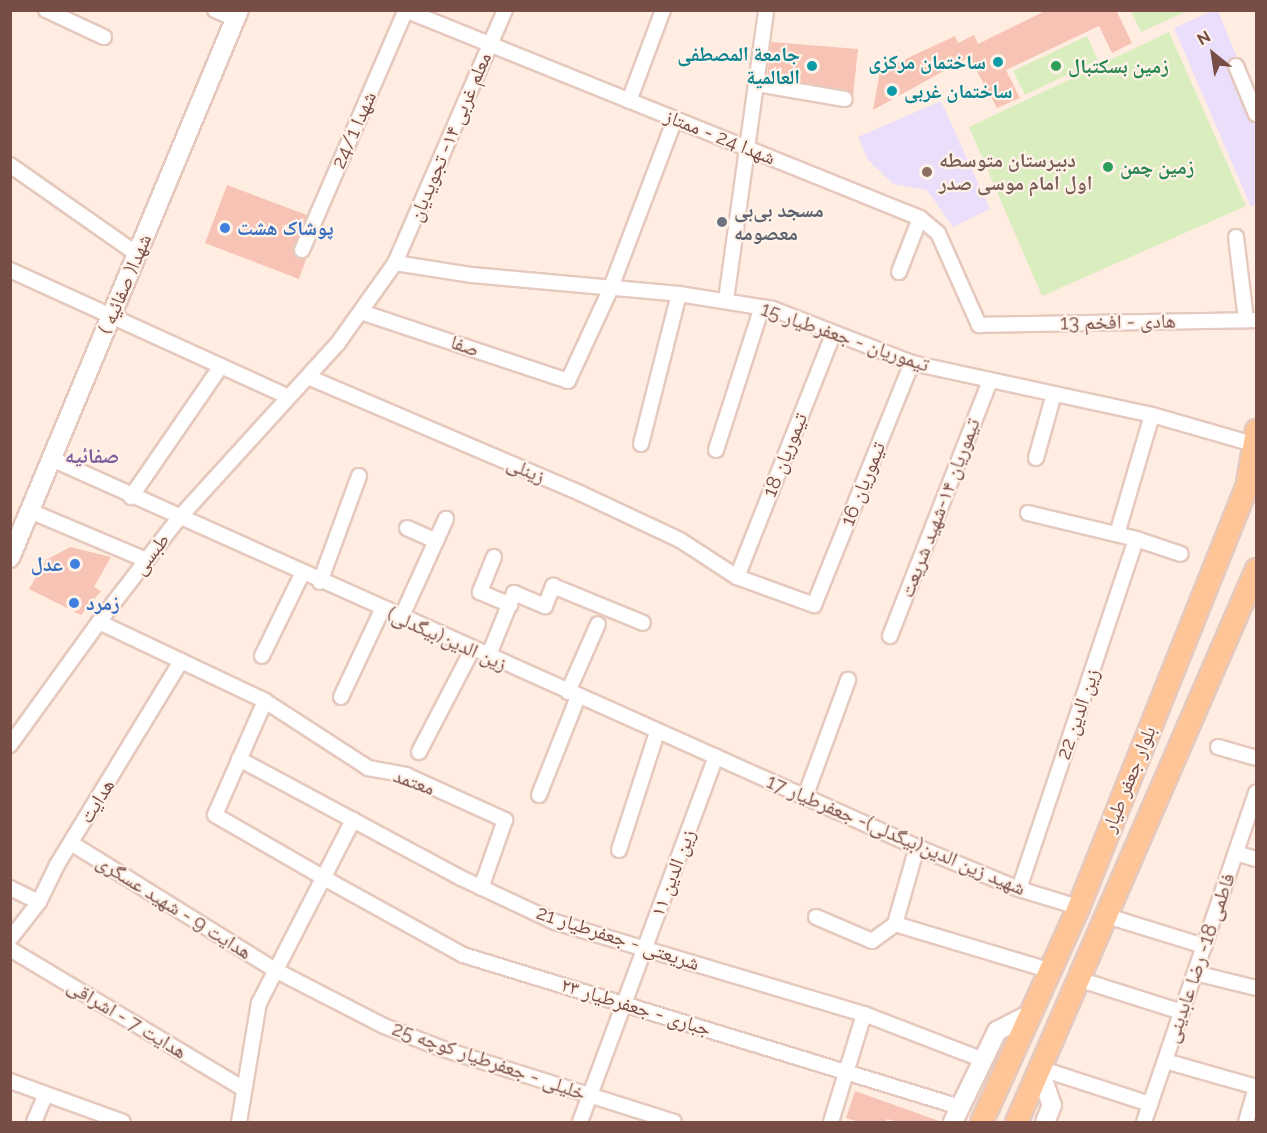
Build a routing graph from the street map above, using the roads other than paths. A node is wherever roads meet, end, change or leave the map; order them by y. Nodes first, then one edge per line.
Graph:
1 (46, 10) edge
2 (215, 10) edge
3 (505, 10) edge
4 (663, 10) edge
5 (766, 10) edge
6 (406, 11) edge
7 (238, 15) edge
8 (104, 37) dead end
9 (490, 45) junction
10 (1236, 66) dead end
11 (757, 84) junction
12 (845, 99) dead end
13 (629, 100) junction
14 (1257, 114) edge
15 (675, 119) junction
16 (748, 148) junction
17 (10, 165) edge
18 (921, 218) junction
19 (1236, 237) dead end
20 (302, 250) dead end
21 (137, 255) junction
22 (395, 263) junction
23 (10, 270) edge
24 (899, 272) dead end
25 (610, 290) junction
26 (679, 294) junction
27 (726, 300) junction
28 (762, 307) junction
29 (361, 312) junction
30 (111, 316) junction
31 (1251, 320) edge
32 (979, 325) joint
33 (833, 334) junction
34 (912, 363) junction
35 (221, 366) junction
36 (308, 377) junction
37 (990, 381) junction
38 (1054, 394) junction
39 (287, 396) junction
40 (1152, 415) junction
41 (1255, 437) edge
42 (641, 444) dead end
43 (716, 450) dead end
44 (1036, 458) dead end
45 (52, 459) junction
46 (1257, 468) edge
47 (360, 476) dead end
48 (1246, 488) junction
49 (131, 497) junction
50 (30, 511) junction
51 (1028, 513) dead end
52 (178, 519) junction
53 (446, 519) dead end
54 (407, 528) dead end
55 (1117, 534) junction
56 (1136, 539) junction
57 (436, 541) junction
58 (1181, 554) dead end
59 (494, 557) dead end
60 (10, 558) edge
61 (146, 560) junction
62 (1257, 569) edge
63 (302, 574) junction
64 (737, 577) junction
65 (320, 582) junction
66 (510, 605) junction
67 (814, 605) joint
68 (382, 610) junction
69 (401, 618) junction
70 (99, 622) junction
71 (643, 623) dead end
72 (598, 624) dead end
73 (890, 636) dead end
74 (472, 650) junction
75 (262, 656) dead end
76 (488, 657) junction
77 (181, 661) junction
78 (848, 680) dead end
79 (573, 694) junction
80 (341, 697) dead end
81 (265, 701) junction
82 (657, 732) junction
83 (10, 746) edge
84 (1218, 747) dead end
85 (419, 752) dead end
86 (716, 758) junction
87 (1257, 758) edge
88 (239, 759) junction
89 (1257, 793) edge
90 (539, 795) dead end
91 (805, 797) junction
92 (353, 820) junction
93 (71, 843) junction
94 (917, 847) junction
95 (619, 850) dead end
96 (1236, 853) junction
97 (1257, 859) edge
98 (324, 878) junction
99 (10, 888) edge
100 (482, 888) junction
101 (1019, 890) junction
102 (39, 902) junction
103 (1077, 907) junction
104 (1107, 916) junction
105 (816, 917) dead end
106 (895, 924) junction
107 (10, 939) edge
108 (1204, 946) junction
109 (645, 948) junction
110 (10, 949) edge
111 (1048, 970) junction
112 (277, 971) junction
113 (1195, 973) junction
114 (1078, 979) junction
115 (1257, 988) edge
116 (624, 1004) junction
117 (1182, 1012) junction
118 (864, 1014) junction
119 (1028, 1015) junction
120 (983, 1060) junction
121 (1165, 1061) junction
122 (1039, 1068) junction
123 (848, 1070) junction
124 (10, 1081) edge
125 (1256, 1087) edge
126 (244, 1089) junction
127 (46, 1094) junction
128 (590, 1096) junction
129 (1150, 1104) junction
130 (956, 1114) edge
131 (34, 1122) edge
132 (123, 1122) edge
133 (239, 1122) edge
134 (580, 1122) edge
135 (674, 1122) edge
136 (831, 1122) edge
137 (981, 1122) edge
138 (1016, 1122) edge
139 (1045, 1122) edge
140 (1144, 1122) edge
141 (1246, 1122) edge

1 - 8 street
2 - 7 street
3 - 9 street, معلم غربی ۱۴- تجویدیان
4 - 13 street
5 - 11 street
6 - 9 street, شهدا 24 - ممتاز
6 - 20 street, شهدا 24/1
7 - 21 main road, شهدا( صفائیه )
9 - 13 street, شهدا 24 - ممتاز
9 - 22 street, معلم غربی ۱۴- تجویدیان
10 - 14 street
11 - 12 street
11 - 16 street
13 - 15 street, شهدا 24 - ممتاز
15 - 16 street, شهدا 24 - ممتاز
15 - 25 street
16 - 18 street, شهدا 24 - ممتاز
16 - 27 street
17 - 21 street
18 - 24 street
18 - 32 street, شهدا 24 - ممتاز
19 - 31 street
21 - 30 main road, شهدا( صفائیه )
22 - 25 street, تیموریان - جعفرطیار 15
22 - 29 street, معلم غربی ۱۴- تجویدیان
23 - 30 street
25 - 26 street, تیموریان - جعفرطیار 15
25 - 29 street, صفا
26 - 27 street, تیموریان - جعفرطیار 15
26 - 42 street
27 - 28 street, تیموریان - جعفرطیار 15
28 - 33 street, تیموریان - جعفرطیار 15
28 - 43 street
29 - 36 street, طبسی
30 - 35 street
30 - 45 main road, شهدا( صفائیه )
31 - 32 street, هادی - افخم 13
33 - 34 street, تیموریان - جعفرطیار 15
33 - 64 street, تیموریان 18
34 - 37 street, تیموریان - جعفرطیار 15
34 - 67 street, تیموریان 16
35 - 39 street
35 - 49 street
36 - 39 street, طبسی
36 - 64 street, زینلی
37 - 38 street, تیموریان - جعفرطیار 15
37 - 73 street, تیموریان ۱۴-شهید شریعت
38 - 40 street, تیموریان - جعفرطیار 15
38 - 44 street
39 - 52 street, طبسی
40 - 41 street, تیموریان - جعفرطیار 15
40 - 55 street
41 - 48 main road, بلوار جعفر طیار
45 - 49 street, زین الدین(بیگدلی)
45 - 50 main road, شهدا( صفائیه )
46 - 48 main road
47 - 65 street
48 - 103 main road, بلوار جعفر طیار
49 - 52 street, زین الدین(بیگدلی)
50 - 60 main road, شهدا( صفائیه )
50 - 61 street
51 - 55 street
52 - 61 street, طبسی
52 - 63 street, زین الدین(بیگدلی)
53 - 57 street
54 - 57 street
55 - 56 street
56 - 58 street
56 - 101 street, زین الدین 22
57 - 69 street
59 - 66 street
61 - 70 street, طبسی
62 - 104 main road, بلوار جعفر طیار
63 - 65 street, زین الدین(بیگدلی)
63 - 75 street
64 - 67 street, زینلی
65 - 68 street, زین الدین(بیگدلی)
66 - 71 street
66 - 76 street
68 - 69 street, زین الدین(بیگدلی)
68 - 80 street
69 - 74 street, زین الدین(بیگدلی)
70 - 77 street, معتمد
70 - 83 street, طبسی
72 - 79 street
74 - 76 street, زین الدین(بیگدلی)
74 - 85 street
76 - 79 street, زین الدین(بیگدلی)
77 - 81 street, معتمد
77 - 93 street, هدایت
78 - 91 street
79 - 82 street, زین الدین(بیگدلی)
79 - 90 street
81 - 88 street
81 - 100 street, معتمد
82 - 86 street, زین الدین(بیگدلی)
82 - 95 street
84 - 87 street
86 - 91 street, شهید زین الدین(بیگدلی)- جعفرطیار 17
86 - 109 street, زین الدین ۱۱
88 - 92 street, شریعتی - جعفرطیار 21
88 - 98 street, جباری - جعفرطیار ۲۳
89 - 96 street, فاطمی 18- رضا عابدینی
91 - 94 street, شهید زین الدین(بیگدلی)- جعفرطیار 17
92 - 98 street
92 - 100 street, شریعتی - جعفرطیار 21
93 - 102 street, هدایت
93 - 112 street, هدایت 9 - شهید عسگری
94 - 101 street, شهید زین الدین(بیگدلی)- جعفرطیار 17
94 - 106 street
96 - 97 street
96 - 108 street, فاطمی 18- رضا عابدینی
98 - 112 street
98 - 116 street, جباری - جعفرطیار ۲۳
99 - 102 street
100 - 109 street, شریعتی - جعفرطیار 21
101 - 103 street, شهید زین الدین(بیگدلی)- جعفرطیار 17
102 - 107 street, هدایت
103 - 104 main road
103 - 111 main road, بلوار جعفر طیار
104 - 108 street
104 - 114 main road, بلوار جعفر طیار
105 - 106 street
106 - 111 street
108 - 113 street, فاطمی 18- رضا عابدینی
109 - 116 street, زین الدین ۱۱
109 - 118 street, شریعتی - جعفرطیار 21
110 - 126 street, هدایت 7 - اشراقی
111 - 119 main road, بلوار جعفر طیار
112 - 126 street
112 - 128 street, خلیلی - جعفرطیار کوچه 25
113 - 115 street
113 - 117 street, فاطمی 18- رضا عابدینی
114 - 117 street
114 - 122 main road, بلوار جعفر طیار
116 - 123 street, جباری - جعفرطیار ۲۳
116 - 128 street, زین الدین ۱۱
117 - 121 street, فاطمی 18- رضا عابدینی
118 - 120 street, شریعتی - جعفرطیار 21
118 - 123 street
119 - 120 main road
119 - 137 main road, بلوار جعفر طیار
120 - 130 main road
121 - 125 street
121 - 129 street, فاطمی 18- رضا عابدینی
122 - 129 street
122 - 138 main road, بلوار جعفر طیار
122 - 139 main road
123 - 130 street, جباری - جعفرطیار ۲۳
123 - 136 street
124 - 127 street
125 - 141 street
126 - 133 street
127 - 131 street
127 - 132 street
128 - 134 street, زین الدین ۱۱
128 - 135 street, خلیلی - جعفرطیار کوچه 25
129 - 140 street, فاطمی 18- رضا عابدینی

